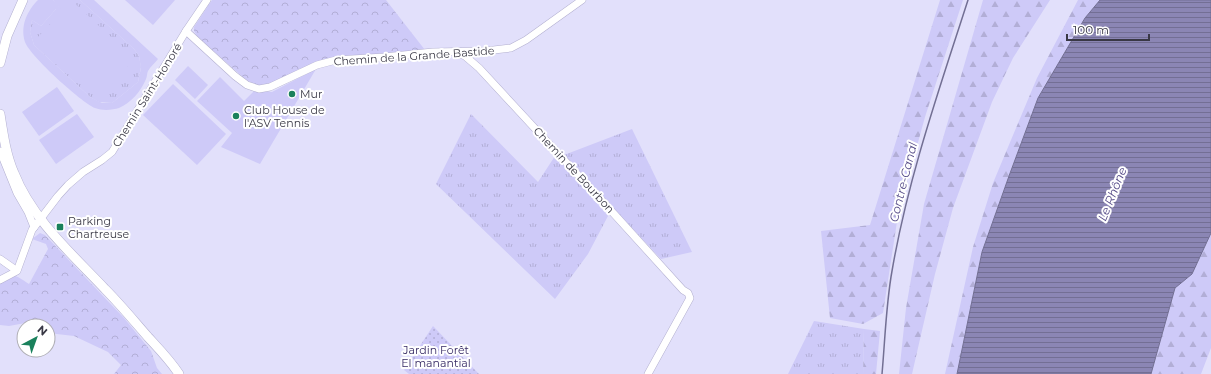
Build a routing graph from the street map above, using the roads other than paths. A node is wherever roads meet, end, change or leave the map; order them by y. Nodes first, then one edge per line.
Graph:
1 (17, 0) edge
2 (23, 0) edge
3 (207, 0) edge
4 (582, 0) edge
5 (186, 31) junction
6 (456, 52) junction
7 (0, 62) edge
8 (0, 114) edge
9 (3, 147) edge
10 (43, 216) junction
11 (34, 227) junction
12 (0, 259) edge
13 (13, 268) dead end
14 (0, 280) edge
15 (179, 374) edge
16 (648, 374) edge

1 - 7 main road
2 - 7 main road
3 - 5 street, Chemin Saint-Honoré
4 - 6 street, Chemin de la Grande Bastide
5 - 6 street, Chemin de la Grande Bastide
5 - 10 street, Chemin Saint-Honoré
6 - 16 street, Chemin de Bourbon
8 - 9 main road
9 - 10 main road
9 - 11 street
10 - 11 street, Chemin Saint-Honoré
10 - 15 main road
11 - 14 street
12 - 13 street

